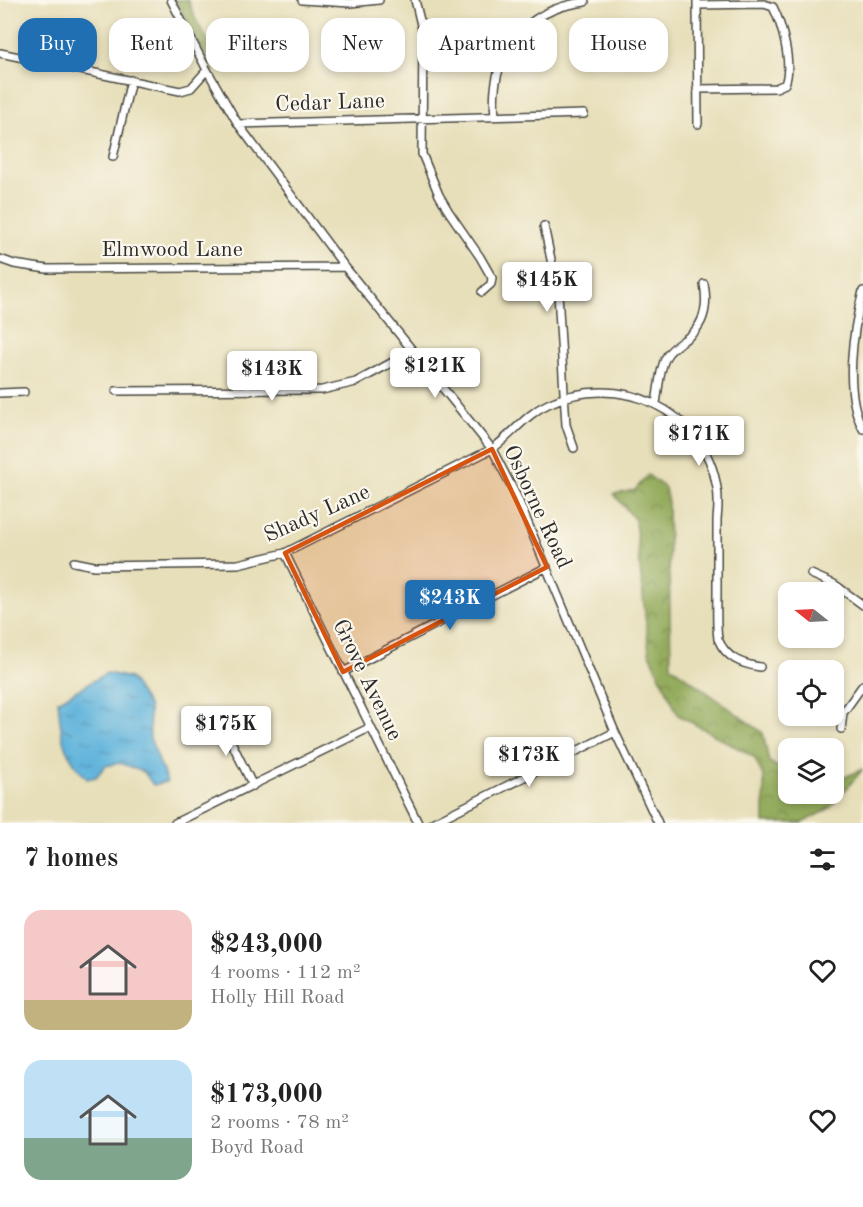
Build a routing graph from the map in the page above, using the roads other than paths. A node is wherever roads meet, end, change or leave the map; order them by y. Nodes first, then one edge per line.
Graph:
1 (171, 0) edge
2 (302, 0) edge
3 (378, 0) edge
4 (415, 0) edge
5 (585, 2) dead end
6 (697, 2) edge
7 (770, 2) edge
8 (0, 53) edge
9 (206, 68) edge
10 (206, 71) edge
11 (208, 72) edge
12 (131, 80) junction
13 (698, 89) junction
14 (584, 114) dead end
15 (495, 116) junction
16 (424, 117) junction
17 (238, 124) junction
18 (698, 124) dead end
19 (113, 158) dead end
20 (544, 226) dead end
21 (0, 259) edge
22 (345, 267) junction
23 (704, 284) dead end
24 (863, 291) edge
25 (482, 292) dead end
26 (413, 351) junction
27 (116, 391) dead end
28 (24, 392) dead end
29 (0, 393) edge
30 (563, 397) junction
31 (656, 403) junction
32 (863, 429) edge
33 (574, 448) dead end
34 (492, 450) junction
35 (285, 553) junction
36 (74, 562) dead end
37 (547, 567) junction
38 (811, 574) dead end
39 (863, 605) edge
40 (760, 666) dead end
41 (343, 672) junction
42 (863, 685) edge
43 (219, 717) dead end
44 (371, 727) junction
45 (841, 729) dead end
46 (615, 732) junction
47 (253, 786) junction
48 (175, 823) edge
49 (418, 823) edge
50 (432, 823) edge
51 (658, 823) edge

1 - 9 street, Osborne Road
2 - 3 street
4 - 16 street
5 - 15 street
6 - 7 street
6 - 13 street
7 - 13 street
8 - 12 street
10 - 12 street
11 - 17 street, Osborne Road
12 - 19 street
13 - 18 street
14 - 15 street, Cedar Lane
15 - 16 street, Cedar Lane
16 - 17 street, Cedar Lane
16 - 25 street
17 - 22 street, Osborne Road
20 - 30 street
21 - 22 street, Elmwood Lane
22 - 26 street, Osborne Road
23 - 31 street
24 - 32 street
26 - 27 street
26 - 34 street, Osborne Road
28 - 29 street
30 - 31 street
30 - 33 street
30 - 34 street, Shady Lane
31 - 40 street
34 - 35 street, Shady Lane
34 - 37 street, Osborne Road
35 - 36 street, Shady Lane
35 - 41 street, Grove Avenue
37 - 41 street
37 - 46 street, Osborne Road
38 - 39 street
41 - 44 street, Grove Avenue
42 - 45 street
43 - 47 street
44 - 47 street
44 - 49 street, Grove Avenue
46 - 50 street
46 - 51 street, Osborne Road
47 - 48 street

